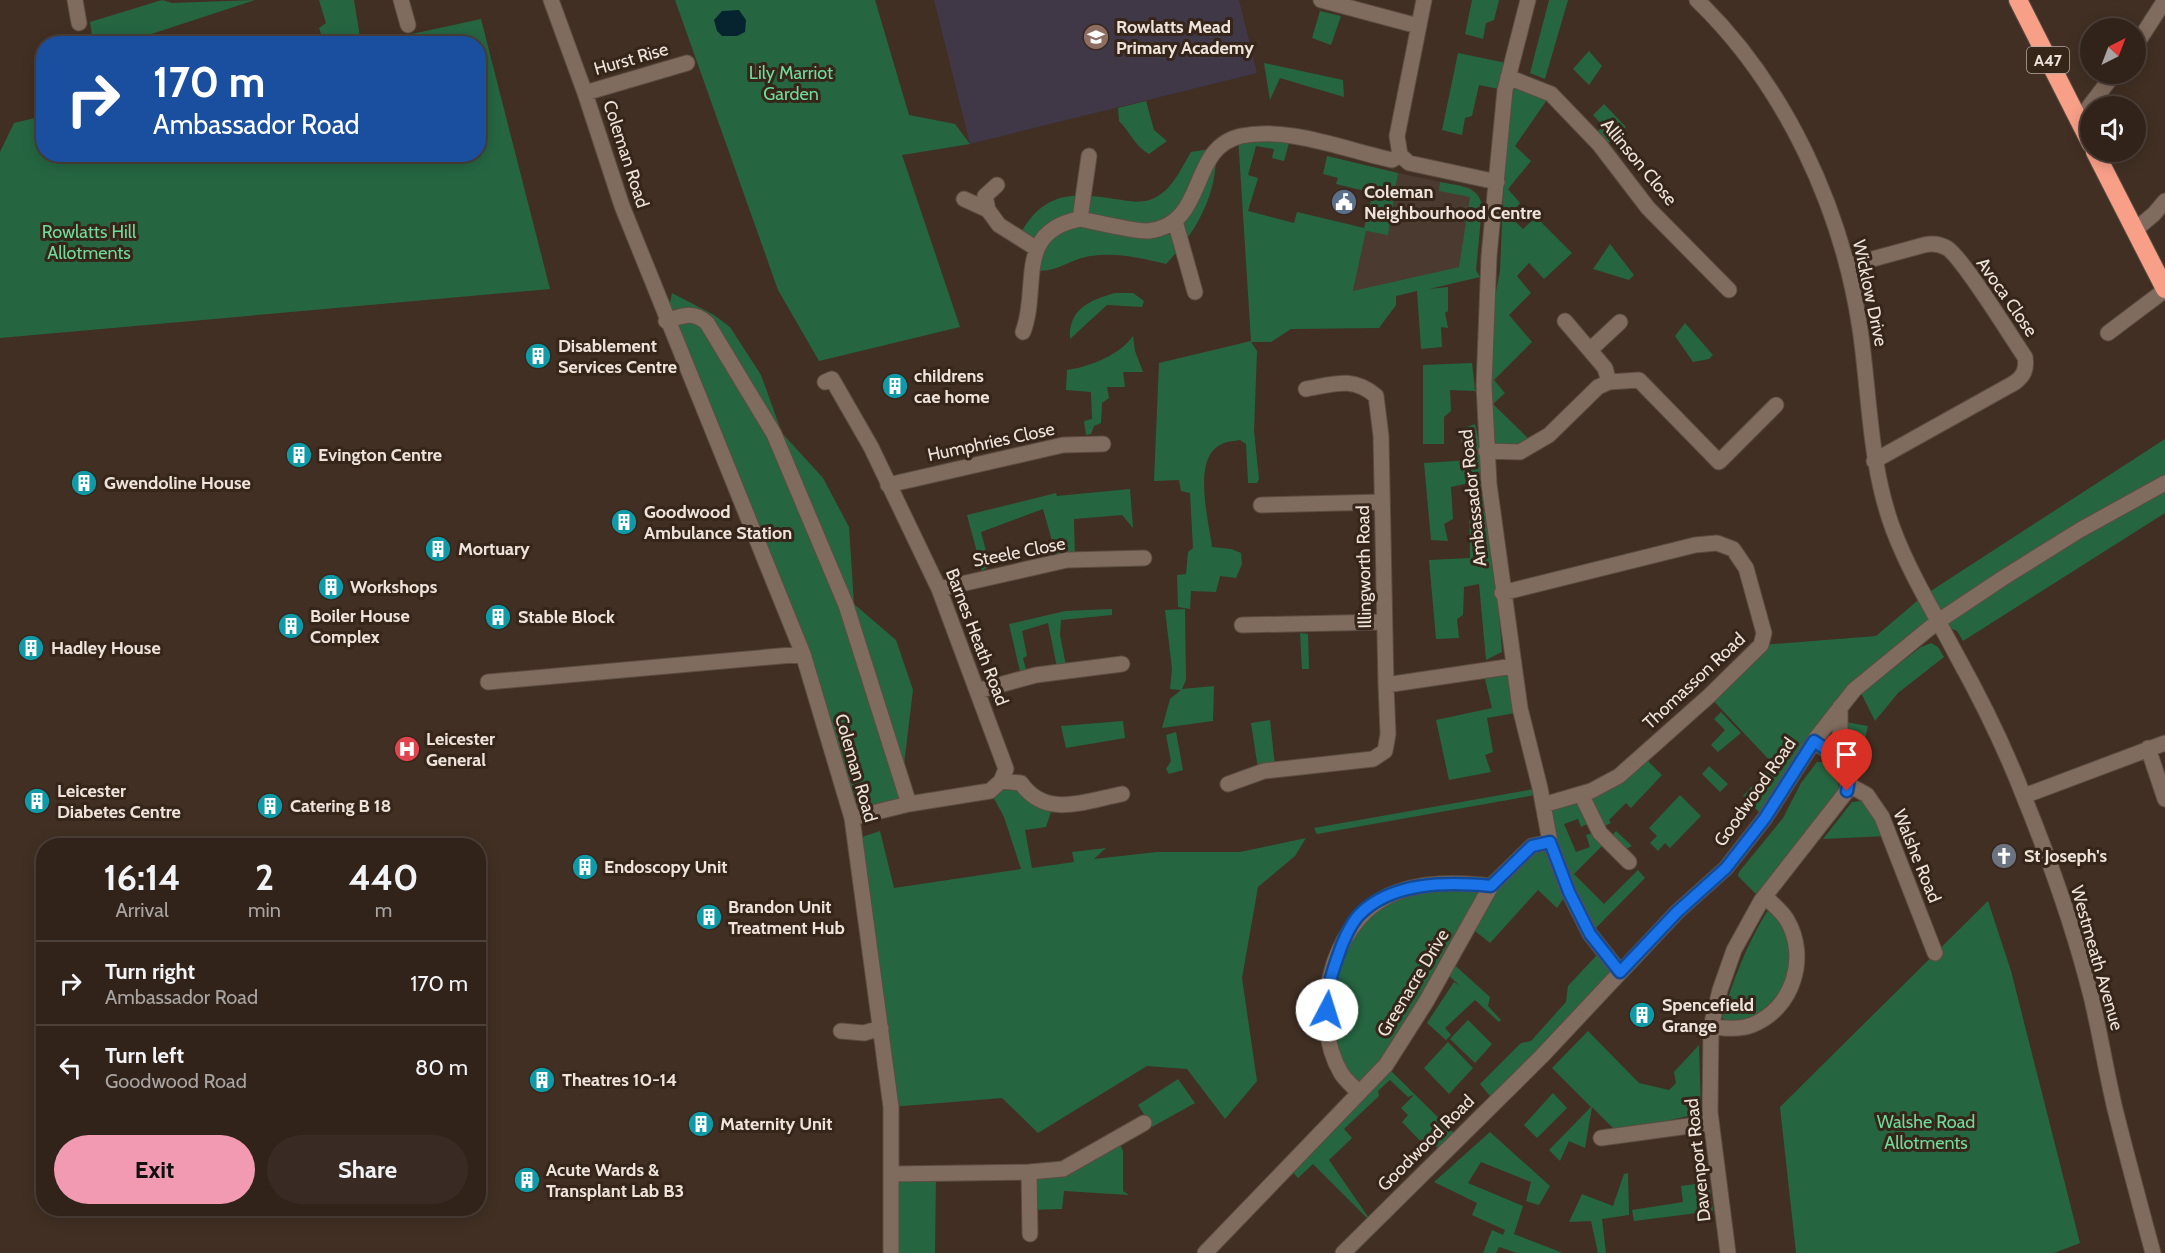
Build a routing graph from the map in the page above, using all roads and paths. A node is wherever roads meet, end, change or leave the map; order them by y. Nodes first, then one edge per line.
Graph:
1 (75, 0) edge
2 (401, 0) edge
3 (551, 0) edge
4 (1321, 0) edge
5 (1424, 0) edge
6 (1528, 0) edge
7 (1696, 0) edge
8 (2018, 0) edge
9 (2165, 0) edge
10 (79, 23) dead end
11 (408, 25) dead end
12 (1418, 26) junction
13 (2146, 29) edge
14 (687, 63) dead end
15 (1508, 77) junction
16 (2106, 84) edge
17 (585, 93) junction
18 (2079, 120) joint
19 (1400, 155) junction
20 (1089, 156) dead end
21 (2100, 162) edge
22 (1497, 182) junction
23 (997, 185) dead end
24 (964, 198) dead end
25 (2165, 201) edge
26 (988, 210) junction
27 (1080, 219) junction
28 (1175, 221) junction
29 (2135, 230) junction
30 (1037, 249) junction
31 (1847, 266) junction
32 (2165, 289) edge
33 (1729, 290) dead end
34 (1195, 292) dead end
35 (666, 321) junction
36 (1565, 321) dead end
37 (1620, 322) dead end
38 (1023, 332) dead end
39 (2108, 333) dead end
40 (1590, 350) junction
41 (825, 382) dead end
42 (1609, 382) junction
43 (1306, 389) dead end
44 (1776, 405) dead end
45 (1103, 444) dead end
46 (1486, 451) junction
47 (1874, 460) junction
48 (2165, 475) edge
49 (2165, 483) edge
50 (888, 485) junction
51 (2132, 500) junction
52 (1382, 502) junction
53 (1261, 504) dead end
54 (1144, 558) dead end
55 (939, 589) junction
56 (1502, 593) junction
57 (1384, 622) junction
58 (1937, 622) junction
59 (1242, 625) dead end
60 (803, 654) junction
61 (1122, 664) dead end
62 (1514, 666) junction
63 (488, 682) dead end
64 (1386, 685) junction
65 (977, 691) junction
66 (1840, 707) junction
67 (1814, 741) junction
68 (2165, 743) edge
69 (2148, 748) junction
70 (1840, 761) junction
71 (1001, 781) junction
72 (1228, 784) dead end
73 (1849, 785) junction
74 (1581, 794) junction
75 (2024, 796) junction
76 (1119, 798) dead end
77 (2165, 799) edge
78 (909, 804) junction
79 (1543, 805) junction
80 (852, 818) junction
81 (1550, 842) junction
82 (1629, 861) dead end
83 (1491, 886) junction
84 (1765, 896) junction
85 (1935, 953) dead end
86 (1620, 972) junction
87 (1711, 1027) junction
88 (881, 1028) junction
89 (841, 1031) dead end
90 (1359, 1093) junction
91 (1144, 1123) dead end
92 (1711, 1123) junction
93 (1601, 1138) dead end
94 (1029, 1172) junction
95 (892, 1174) junction
96 (1030, 1234) dead end
97 (1346, 1252) edge
98 (891, 1253) edge
99 (1205, 1253) edge
100 (1728, 1253) edge
101 (2153, 1253) edge

1 - 10 street
2 - 11 street
3 - 17 street, Coleman Road
4 - 12 street
5 - 12 street
6 - 15 street, Ambassador Road
7 - 31 street, Wicklow Drive
8 - 18 highway, A47
9 - 13 street
12 - 19 street
14 - 17 street, Hurst Rise
15 - 22 street, Ambassador Road
15 - 33 street, Allinson Close
16 - 18 street
17 - 35 street, Coleman Road
19 - 22 street
19 - 28 street
20 - 27 street
21 - 29 highway
22 - 46 street, Ambassador Road
23 - 26 street
24 - 26 street
25 - 29 street
26 - 30 street
27 - 28 street
27 - 30 street
28 - 34 street
29 - 32 highway
30 - 38 street
31 - 47 street, Wicklow Drive
31 - 47 street, Avoca Close
32 - 39 street
35 - 60 street, Coleman Road
35 - 78 street
36 - 40 street
37 - 40 street
40 - 42 street
41 - 50 street, Barnes Heath Road
42 - 44 street
42 - 46 street
43 - 52 street, Illingworth Road
45 - 50 street, Humphries Close
46 - 56 street, Ambassador Road
47 - 58 street, Wicklow Drive
48 - 51 street, Goodwood Road
49 - 51 street, Goodwood Road
50 - 55 street, Barnes Heath Road
51 - 58 street, Goodwood Road
52 - 53 street
52 - 57 street, Illingworth Road
54 - 55 street, Steele Close
55 - 65 street, Barnes Heath Road
56 - 62 street, Ambassador Road
56 - 74 street, Thomasson Road
57 - 59 street
57 - 64 street, Illingworth Road
58 - 66 street, Goodwood Road
58 - 75 street, Westmeath Avenue
60 - 63 street
60 - 80 street, Coleman Road
61 - 65 street
62 - 64 street
62 - 79 street, Ambassador Road
64 - 72 street, Illingworth Road
65 - 71 street, Barnes Heath Road
66 - 67 street, Goodwood Road
66 - 70 street
67 - 70 street
67 - 86 street, Goodwood Road
68 - 69 street
69 - 75 street
69 - 77 street
70 - 73 street
71 - 76 street
71 - 78 street
73 - 84 street, Davenport Road
73 - 85 street, Walshe Road
74 - 79 street, Thomasson Road
74 - 82 street
75 - 101 street, Westmeath Avenue
78 - 80 street
79 - 81 street, Ambassador Road
80 - 88 street, Coleman Road
81 - 83 street, Greenacre Drive
81 - 86 street, Ambassador Road
83 - 90 street, Greenacre Drive
83 - 90 street
84 - 87 street, Davenport Road
84 - 87 street
86 - 97 street, Goodwood Road
87 - 92 street, Davenport Road
88 - 89 street
88 - 95 street, Coleman Road
90 - 99 street, Greenacre Drive
91 - 94 street
92 - 93 street
92 - 100 street, Davenport Road
94 - 95 street
94 - 96 street
95 - 98 street, Coleman Road

